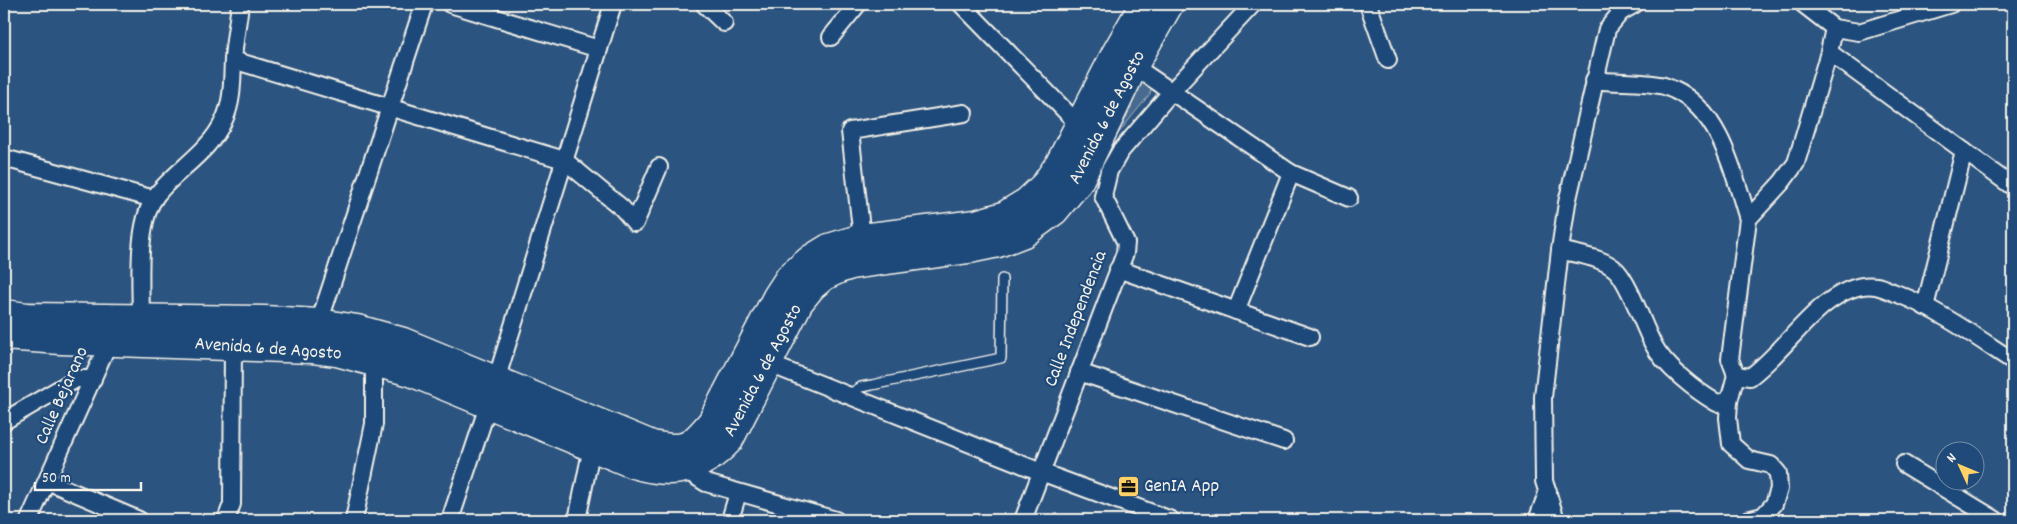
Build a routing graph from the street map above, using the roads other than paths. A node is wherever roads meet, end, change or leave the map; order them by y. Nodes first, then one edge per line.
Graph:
1 (240, 4) edge
2 (424, 4) edge
3 (450, 4) edge
4 (613, 4) edge
5 (704, 4) edge
6 (858, 4) edge
7 (961, 4) edge
8 (1144, 4) edge
9 (1169, 4) edge
10 (1253, 4) edge
11 (1368, 4) edge
12 (1635, 4) edge
13 (1803, 4) edge
14 (1951, 4) edge
15 (724, 23) dead end
16 (1834, 28) junction
17 (831, 37) dead end
18 (599, 49) junction
19 (1829, 52) junction
20 (233, 60) junction
21 (1124, 60) junction
22 (1388, 60) dead end
23 (1594, 80) junction
24 (1172, 91) junction
25 (389, 109) junction
26 (964, 113) dead end
27 (1079, 125) junction
28 (1964, 151) junction
29 (4, 158) edge
30 (564, 160) junction
31 (659, 167) dead end
32 (1291, 173) junction
33 (2013, 187) edge
34 (1350, 198) dead end
35 (154, 199) junction
36 (1748, 219) junction
37 (990, 232) junction
38 (862, 238) junction
39 (1560, 250) junction
40 (818, 268) junction
41 (1118, 269) junction
42 (1002, 279) dead end
43 (1925, 307) junction
44 (1236, 310) junction
45 (4, 314) edge
46 (141, 318) junction
47 (4, 336) edge
48 (316, 336) junction
49 (1310, 336) dead end
50 (109, 342) junction
51 (233, 346) junction
52 (374, 360) junction
53 (2013, 361) edge
54 (768, 363) junction
55 (1079, 372) junction
56 (1736, 375) junction
57 (93, 379) junction
58 (493, 391) junction
59 (848, 395) junction
60 (1729, 401) junction
61 (4, 421) edge
62 (1284, 441) dead end
63 (693, 443) junction
64 (592, 447) junction
65 (644, 455) junction
66 (1904, 464) dead end
67 (684, 469) junction
68 (1041, 472) junction
69 (47, 481) junction
70 (1548, 491) junction
71 (738, 493) junction
72 (29, 520) edge
73 (139, 520) edge
74 (226, 520) edge
75 (354, 520) edge
76 (450, 520) edge
77 (577, 520) edge
78 (730, 520) edge
79 (836, 520) edge
80 (1023, 520) edge
81 (1171, 520) edge
82 (1537, 520) edge
83 (1556, 520) edge
84 (1747, 520) edge
85 (1996, 520) edge

1 - 20 street
2 - 25 street
3 - 18 street
4 - 18 street
5 - 15 street
6 - 17 street
7 - 27 street
8 - 21 highway, Avenida 6 de Agosto
9 - 21 highway, Avenida 6 de Agosto
10 - 24 street, Calle Independencia
11 - 22 street
12 - 23 street
13 - 16 street
14 - 16 street
16 - 19 street
18 - 30 street
19 - 28 street
19 - 36 street
20 - 25 street
20 - 35 street
21 - 24 street
21 - 27 highway, Avenida 6 de Agosto
21 - 37 highway, Avenida 6 de Agosto
23 - 36 street
23 - 39 street
24 - 32 street
24 - 41 street, Calle Independencia
25 - 30 street
25 - 48 street
26 - 38 street
27 - 37 highway, Avenida 6 de Agosto
28 - 33 street
28 - 43 street
29 - 35 street
30 - 31 street
30 - 58 street
32 - 34 street
32 - 44 street
35 - 46 street
36 - 56 street
37 - 38 highway, Avenida 6 de Agosto
37 - 40 highway, Avenida 6 de Agosto
38 - 40 highway, Avenida 6 de Agosto
39 - 60 street
39 - 70 street
40 - 54 highway, Avenida 6 de Agosto
40 - 63 highway, Avenida 6 de Agosto
41 - 44 street
41 - 55 street, Calle Independencia
42 - 59 lane
43 - 53 street
43 - 56 street
44 - 49 street
45 - 46 highway, Avenida 6 de Agosto
46 - 48 highway, Avenida 6 de Agosto
47 - 50 highway, Avenida 6 de Agosto
48 - 51 highway, Avenida 6 de Agosto
48 - 52 highway, Avenida 6 de Agosto
48 - 58 highway, Avenida 6 de Agosto
50 - 51 highway, Avenida 6 de Agosto
50 - 57 street, Calle Bejarano
51 - 74 street
52 - 58 highway, Avenida 6 de Agosto
52 - 75 street
54 - 59 street
54 - 67 highway, Avenida 6 de Agosto
55 - 62 street
55 - 68 street, Calle Independencia
56 - 60 street
57 - 61 street
57 - 69 street, Calle Bejarano
58 - 64 highway, Avenida 6 de Agosto
58 - 65 highway, Avenida 6 de Agosto
58 - 76 street
59 - 68 street
60 - 84 street
63 - 65 highway, Avenida 6 de Agosto
63 - 67 highway
64 - 65 highway, Avenida 6 de Agosto
64 - 77 street
65 - 67 highway, Avenida 6 de Agosto
66 - 85 street
67 - 71 street
68 - 80 street, Calle Independencia
68 - 81 street
69 - 72 street, Calle Bejarano
69 - 73 street
70 - 82 street
70 - 83 street
71 - 78 street
71 - 79 street

